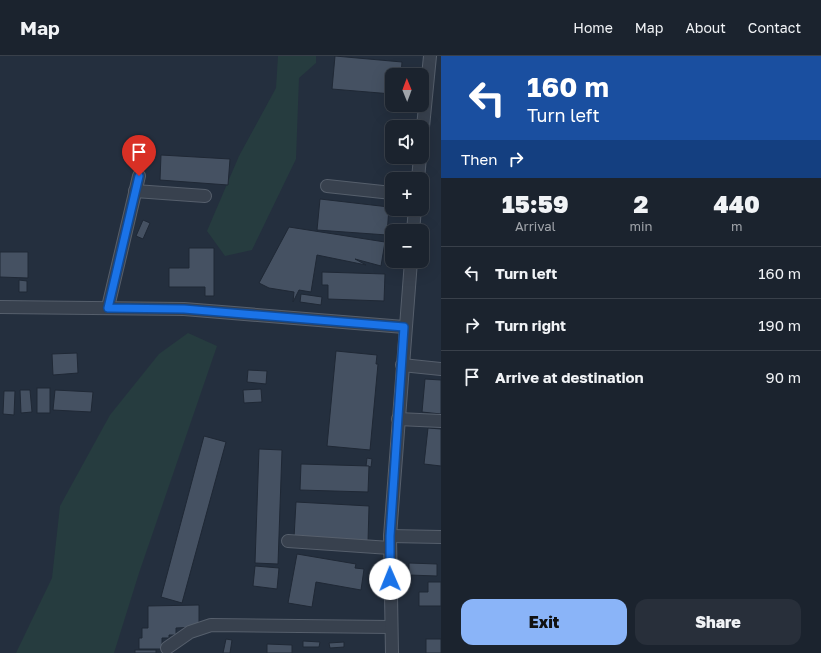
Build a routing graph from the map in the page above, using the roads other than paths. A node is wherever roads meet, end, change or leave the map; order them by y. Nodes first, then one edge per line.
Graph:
1 (430, 56) edge
2 (424, 120) edge
3 (139, 176) dead end
4 (327, 186) dead end
5 (135, 191) junction
6 (385, 192) edge
7 (205, 196) dead end
8 (409, 268) edge
9 (0, 307) edge
10 (108, 308) junction
11 (404, 327) junction
12 (402, 365) junction
13 (441, 369) edge
14 (398, 419) junction
15 (441, 421) edge
16 (441, 537) edge
17 (288, 541) dead end
18 (390, 542) junction
19 (391, 627) junction
20 (167, 648) dead end
21 (392, 653) edge

1 - 2 street
3 - 5 street
4 - 6 street
5 - 7 street
5 - 10 street
8 - 11 street
9 - 10 street
10 - 11 street
11 - 12 street
12 - 13 street
12 - 14 street
14 - 15 street
14 - 18 street
16 - 18 street
17 - 18 street
18 - 19 street
19 - 20 street
19 - 21 street

